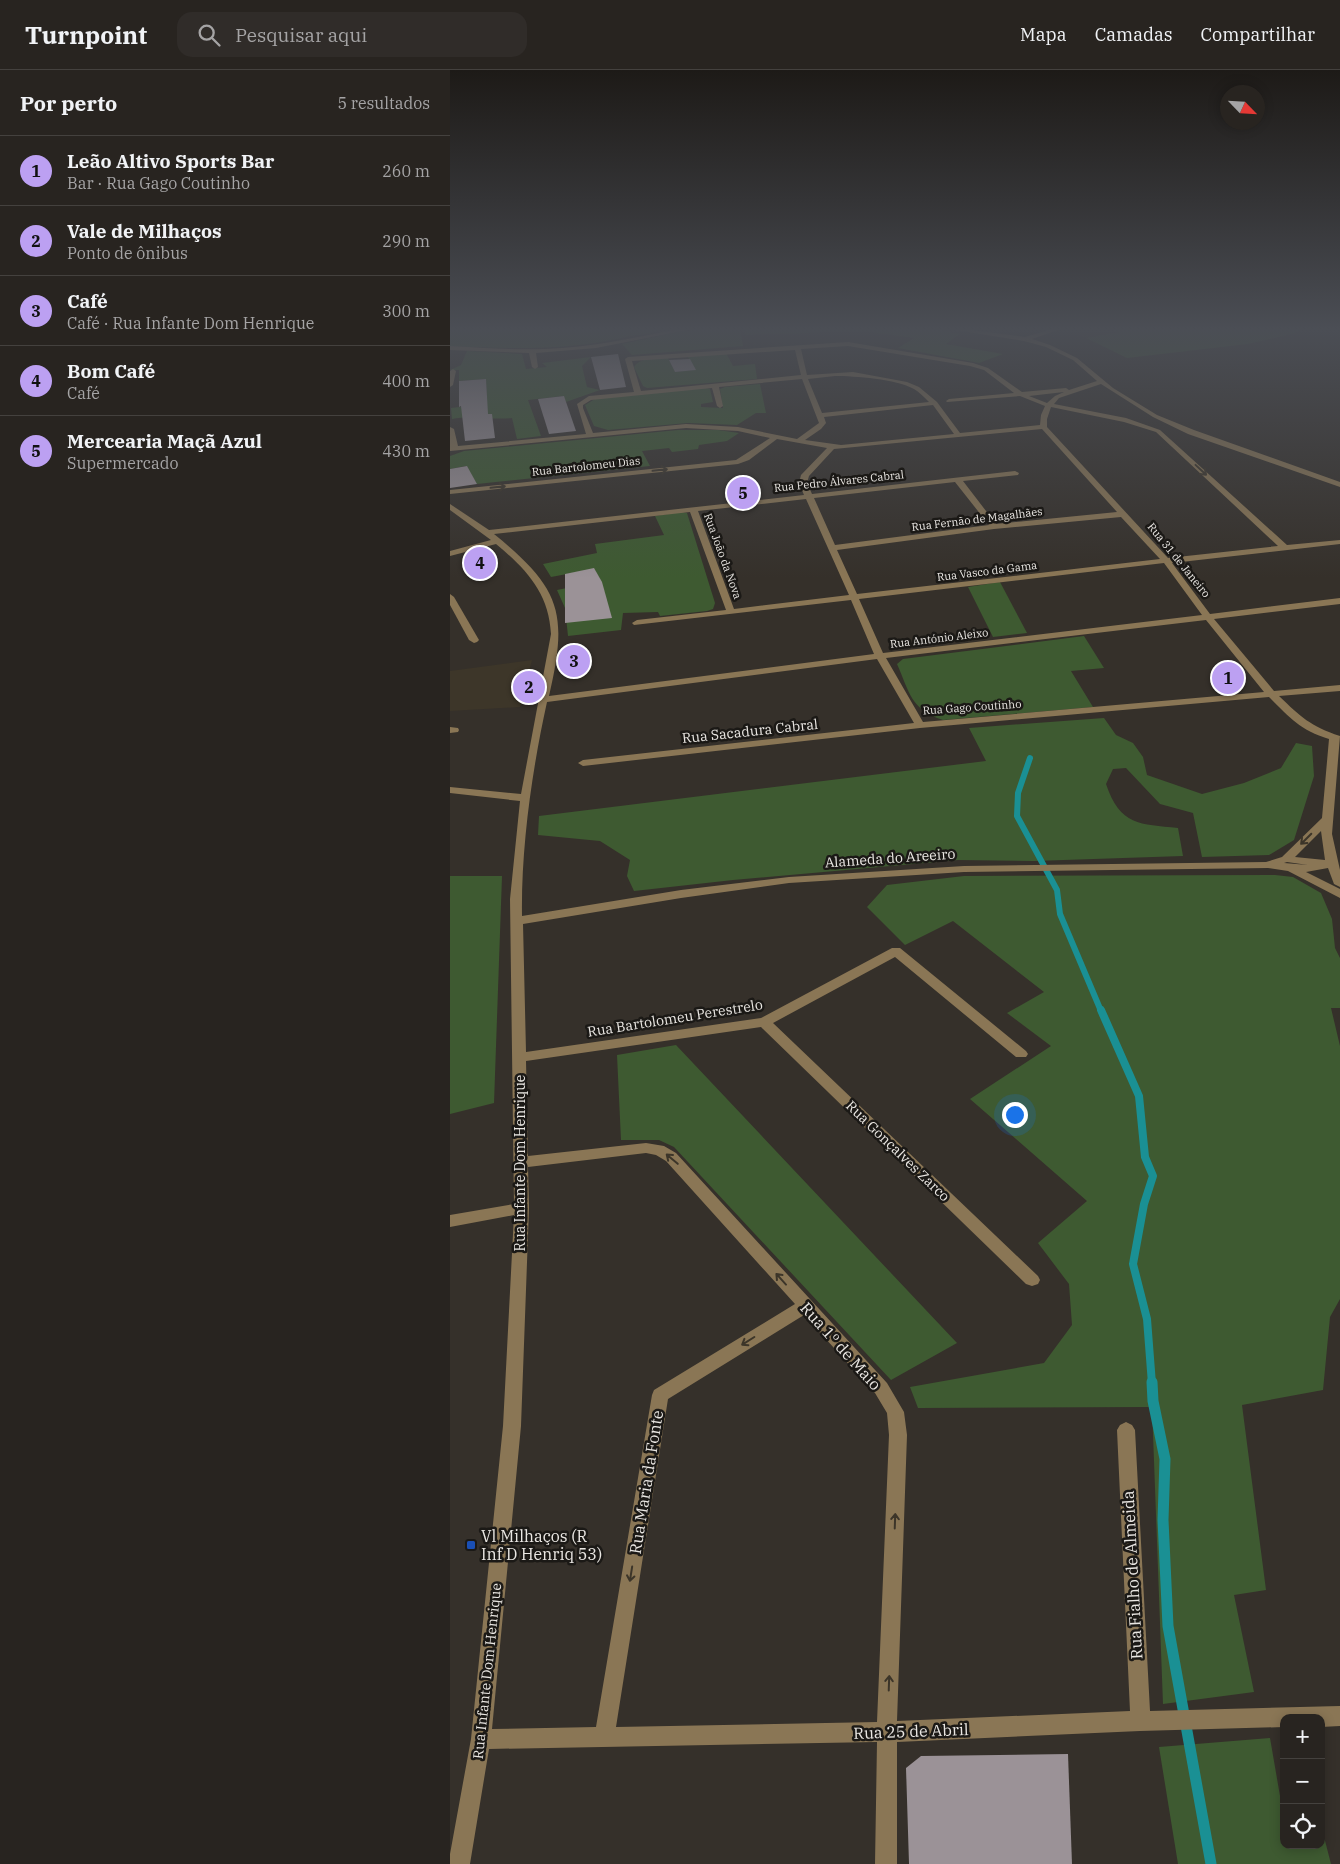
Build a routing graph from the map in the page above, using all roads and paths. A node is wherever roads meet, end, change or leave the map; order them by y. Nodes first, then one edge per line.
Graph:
1 (582, 411) edge
2 (818, 411) edge
3 (861, 411) edge
4 (941, 411) edge
5 (1047, 411) edge
6 (1070, 411) edge
7 (1145, 411) edge
8 (820, 415) junction
9 (1044, 427) junction
10 (450, 429) edge
11 (590, 435) junction
12 (777, 436) junction
13 (960, 436) junction
14 (799, 441) junction
15 (832, 447) junction
16 (452, 449) edge
17 (1015, 473) dead end
18 (957, 479) junction
19 (1340, 485) edge
20 (450, 492) edge
21 (809, 495) junction
22 (450, 506) edge
23 (693, 509) junction
24 (1125, 514) junction
25 (994, 527) junction
26 (486, 533) junction
27 (497, 541) junction
28 (1340, 542) edge
29 (832, 548) junction
30 (1285, 548) junction
31 (450, 554) edge
32 (1166, 561) junction
33 (450, 597) edge
34 (854, 598) junction
35 (1340, 601) edge
36 (732, 612) junction
37 (1208, 616) junction
38 (637, 623) dead end
39 (474, 640) dead end
40 (880, 656) junction
41 (1340, 688) edge
42 (1272, 695) junction
43 (542, 700) junction
44 (920, 725) junction
45 (1337, 738) edge
46 (583, 763) dead end
47 (450, 790) edge
48 (526, 798) junction
49 (1327, 819) junction
50 (1288, 864) junction
51 (1332, 864) junction
52 (1340, 884) edge
53 (1340, 894) edge
54 (517, 921) junction
55 (764, 1022) junction
56 (1021, 1054) dead end
57 (520, 1057) junction
58 (522, 1162) junction
59 (522, 1208) junction
60 (450, 1221) edge
61 (1032, 1280) dead end
62 (805, 1306) junction
63 (1126, 1430) dead end
64 (1340, 1716) edge
65 (1140, 1721) junction
66 (887, 1732) junction
67 (604, 1736) junction
68 (481, 1739) junction
69 (459, 1864) edge
70 (886, 1864) edge

1 - 11 street
2 - 8 street
3 - 8 street
4 - 13 street
5 - 9 street
6 -> 30 street
7 - 19 street
8 - 14 street
9 - 13 street
9 - 24 street, Rua 31 de Janeiro
10 - 16 street
11 - 12 street
11 - 16 street
12 - 14 street
20 -> 12 street, Rua Bartolomeu Dias
13 - 15 street
14 - 15 street
15 - 21 street, Rua Gago Coutinho
17 - 18 street, Rua Pedro Álvares Cabral
18 - 21 street, Rua Pedro Álvares Cabral
18 - 25 street
21 - 23 street, Rua Pedro Álvares Cabral
21 - 29 street, Rua Gago Coutinho
22 - 26 street, Rua Infante Dom Henrique
23 - 26 street, Rua Pedro Álvares Cabral
23 - 36 street, Rua João da Nova
24 - 25 street, Rua Fernão de Magalhães
24 - 32 street, Rua 31 de Janeiro
25 - 29 street, Rua Fernão de Magalhães
26 - 27 street, Rua Infante Dom Henrique
27 - 31 street
27 - 43 street, Rua Infante Dom Henrique
28 - 30 street, Rua Vasco da Gama
29 - 34 street, Rua Gago Coutinho
30 - 32 street, Rua Vasco da Gama
32 - 34 street, Rua Vasco da Gama
32 - 37 street, Rua 31 de Janeiro
33 - 39 street
34 - 36 street, Rua Vasco da Gama
34 - 40 street, Rua Gago Coutinho
35 - 37 street, Rua António Aleixo
36 - 38 street, Rua Vasco da Gama
37 - 40 street, Rua António Aleixo
37 - 42 street, Rua 31 de Janeiro
40 - 43 street, Rua António Aleixo
40 - 44 street, Rua Gago Coutinho
41 - 42 street, Rua Gago Coutinho
42 - 44 street, Rua Gago Coutinho
42 - 45 street, Rua 31 de Janeiro
43 - 48 street, Rua Infante Dom Henrique
44 - 46 street, Rua Sacadura Cabral
45 - 49 street
47 - 48 street
48 - 54 street, Rua Infante Dom Henrique
49 -> 50 street
49 - 51 street
50 - 51 street, Alameda do Areeiro
50 - 53 street, Alameda do Areeiro
50 - 54 street, Alameda do Areeiro
51 - 52 street
54 - 57 street, Rua Infante Dom Henrique
55 - 56 street, Rua Bartolomeu Perestrelo
55 - 57 street, Rua Bartolomeu Perestrelo
55 - 61 street, Rua Gonçalves Zarco
57 - 58 street, Rua Infante Dom Henrique
58 - 59 street, Rua Infante Dom Henrique
62 -> 58 street, Rua 1º de Maio
59 - 60 street
59 - 68 street, Rua Infante Dom Henrique
66 -> 62 street, Rua 1º de Maio
62 -> 67 street, Rua Maria da Fonte
63 - 65 street, Rua Fialho de Almeida
64 - 65 street, Rua 25 de Abril
65 - 66 street, Rua 25 de Abril
66 - 67 street, Rua 25 de Abril
66 - 70 street, Rua 1º de Maio
67 - 68 street, Rua 25 de Abril
68 - 69 street, Rua Infante Dom Henrique

